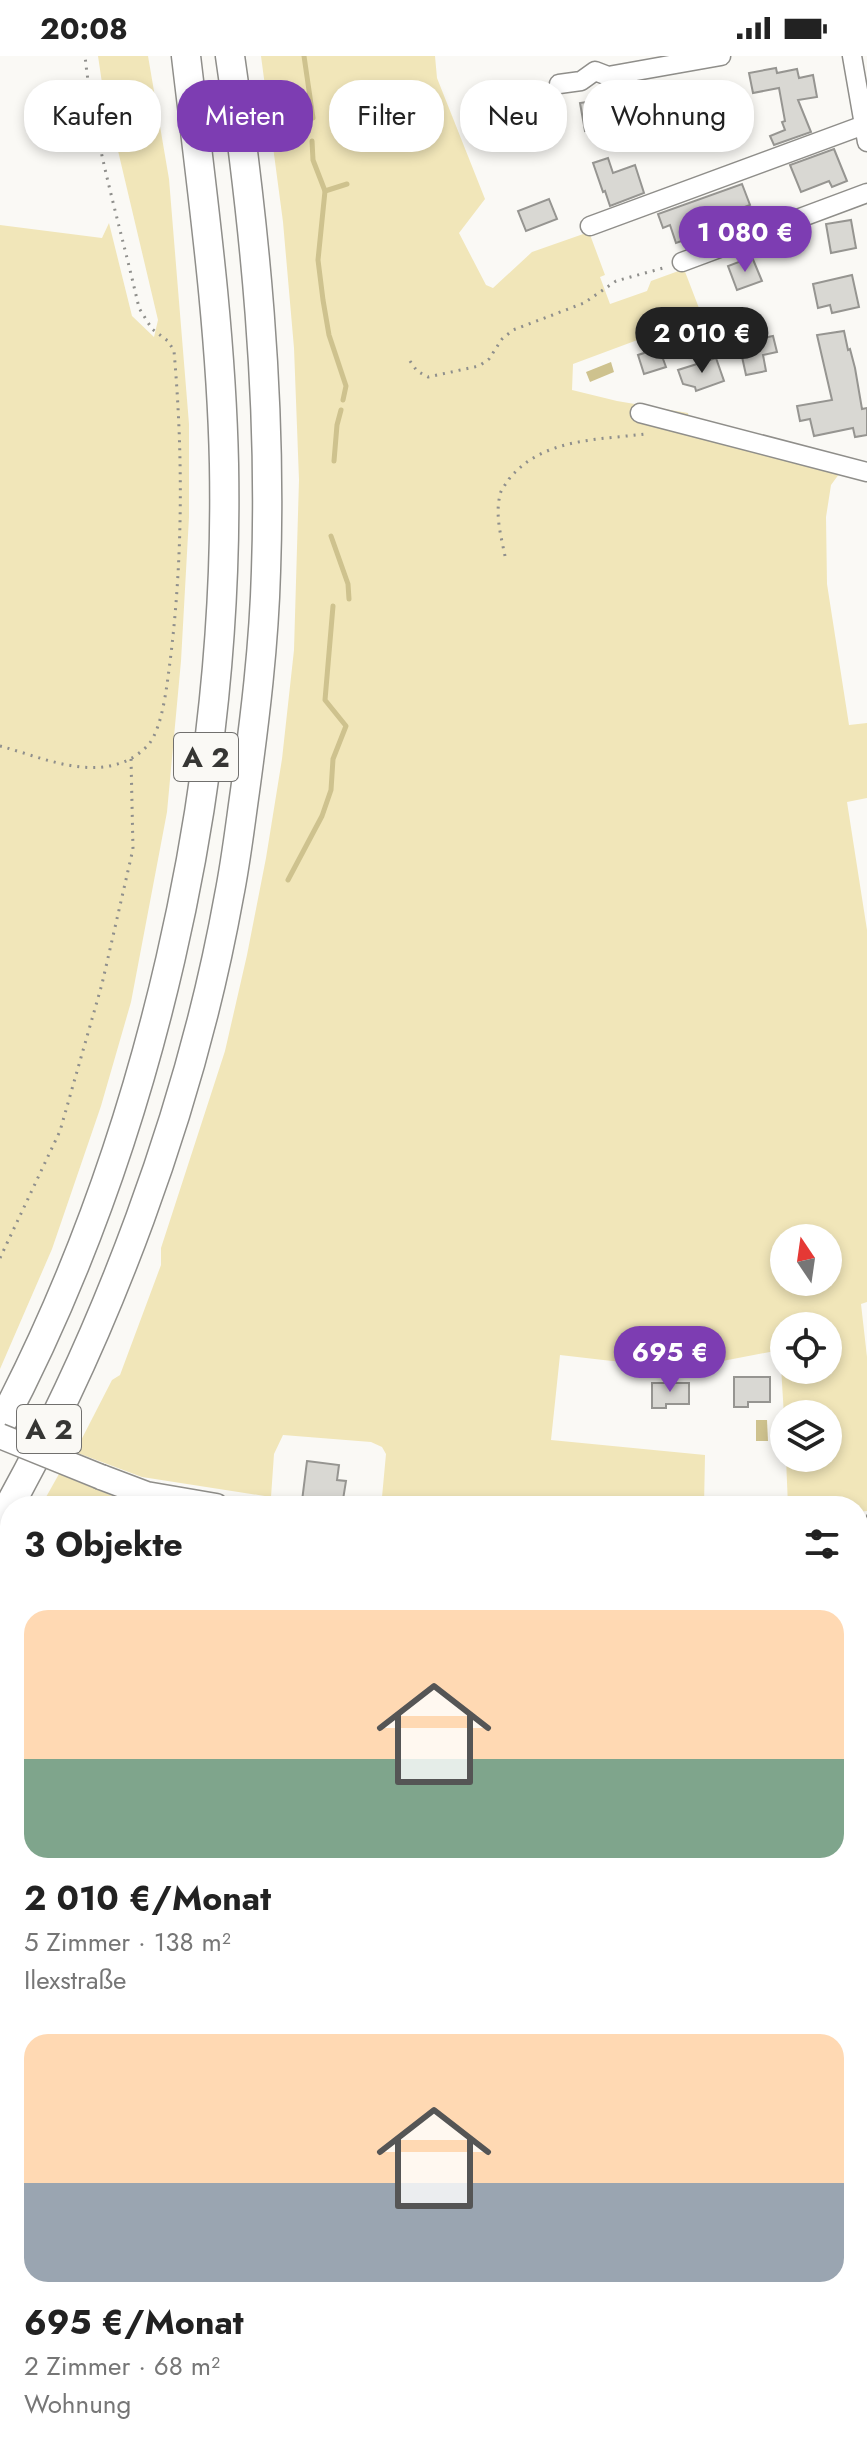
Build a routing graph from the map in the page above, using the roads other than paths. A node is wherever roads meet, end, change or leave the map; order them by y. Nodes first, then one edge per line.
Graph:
1 (186, 56) edge
2 (230, 56) edge
3 (721, 56) edge
4 (852, 56) edge
5 (567, 83) edge
6 (866, 133) edge
7 (867, 193) edge
8 (590, 226) dead end
9 (682, 262) road end
10 (640, 413) dead end
11 (867, 472) edge
12 (0, 1426) edge
13 (0, 1436) edge
14 (14, 1496) edge
15 (155, 1496) edge

1 - 12 highway, A 2
2 - 14 highway, A 2
3 - 5 street
4 - 6 street
6 - 8 street
7 - 9 street
10 - 11 street
13 - 15 main road, bridge

